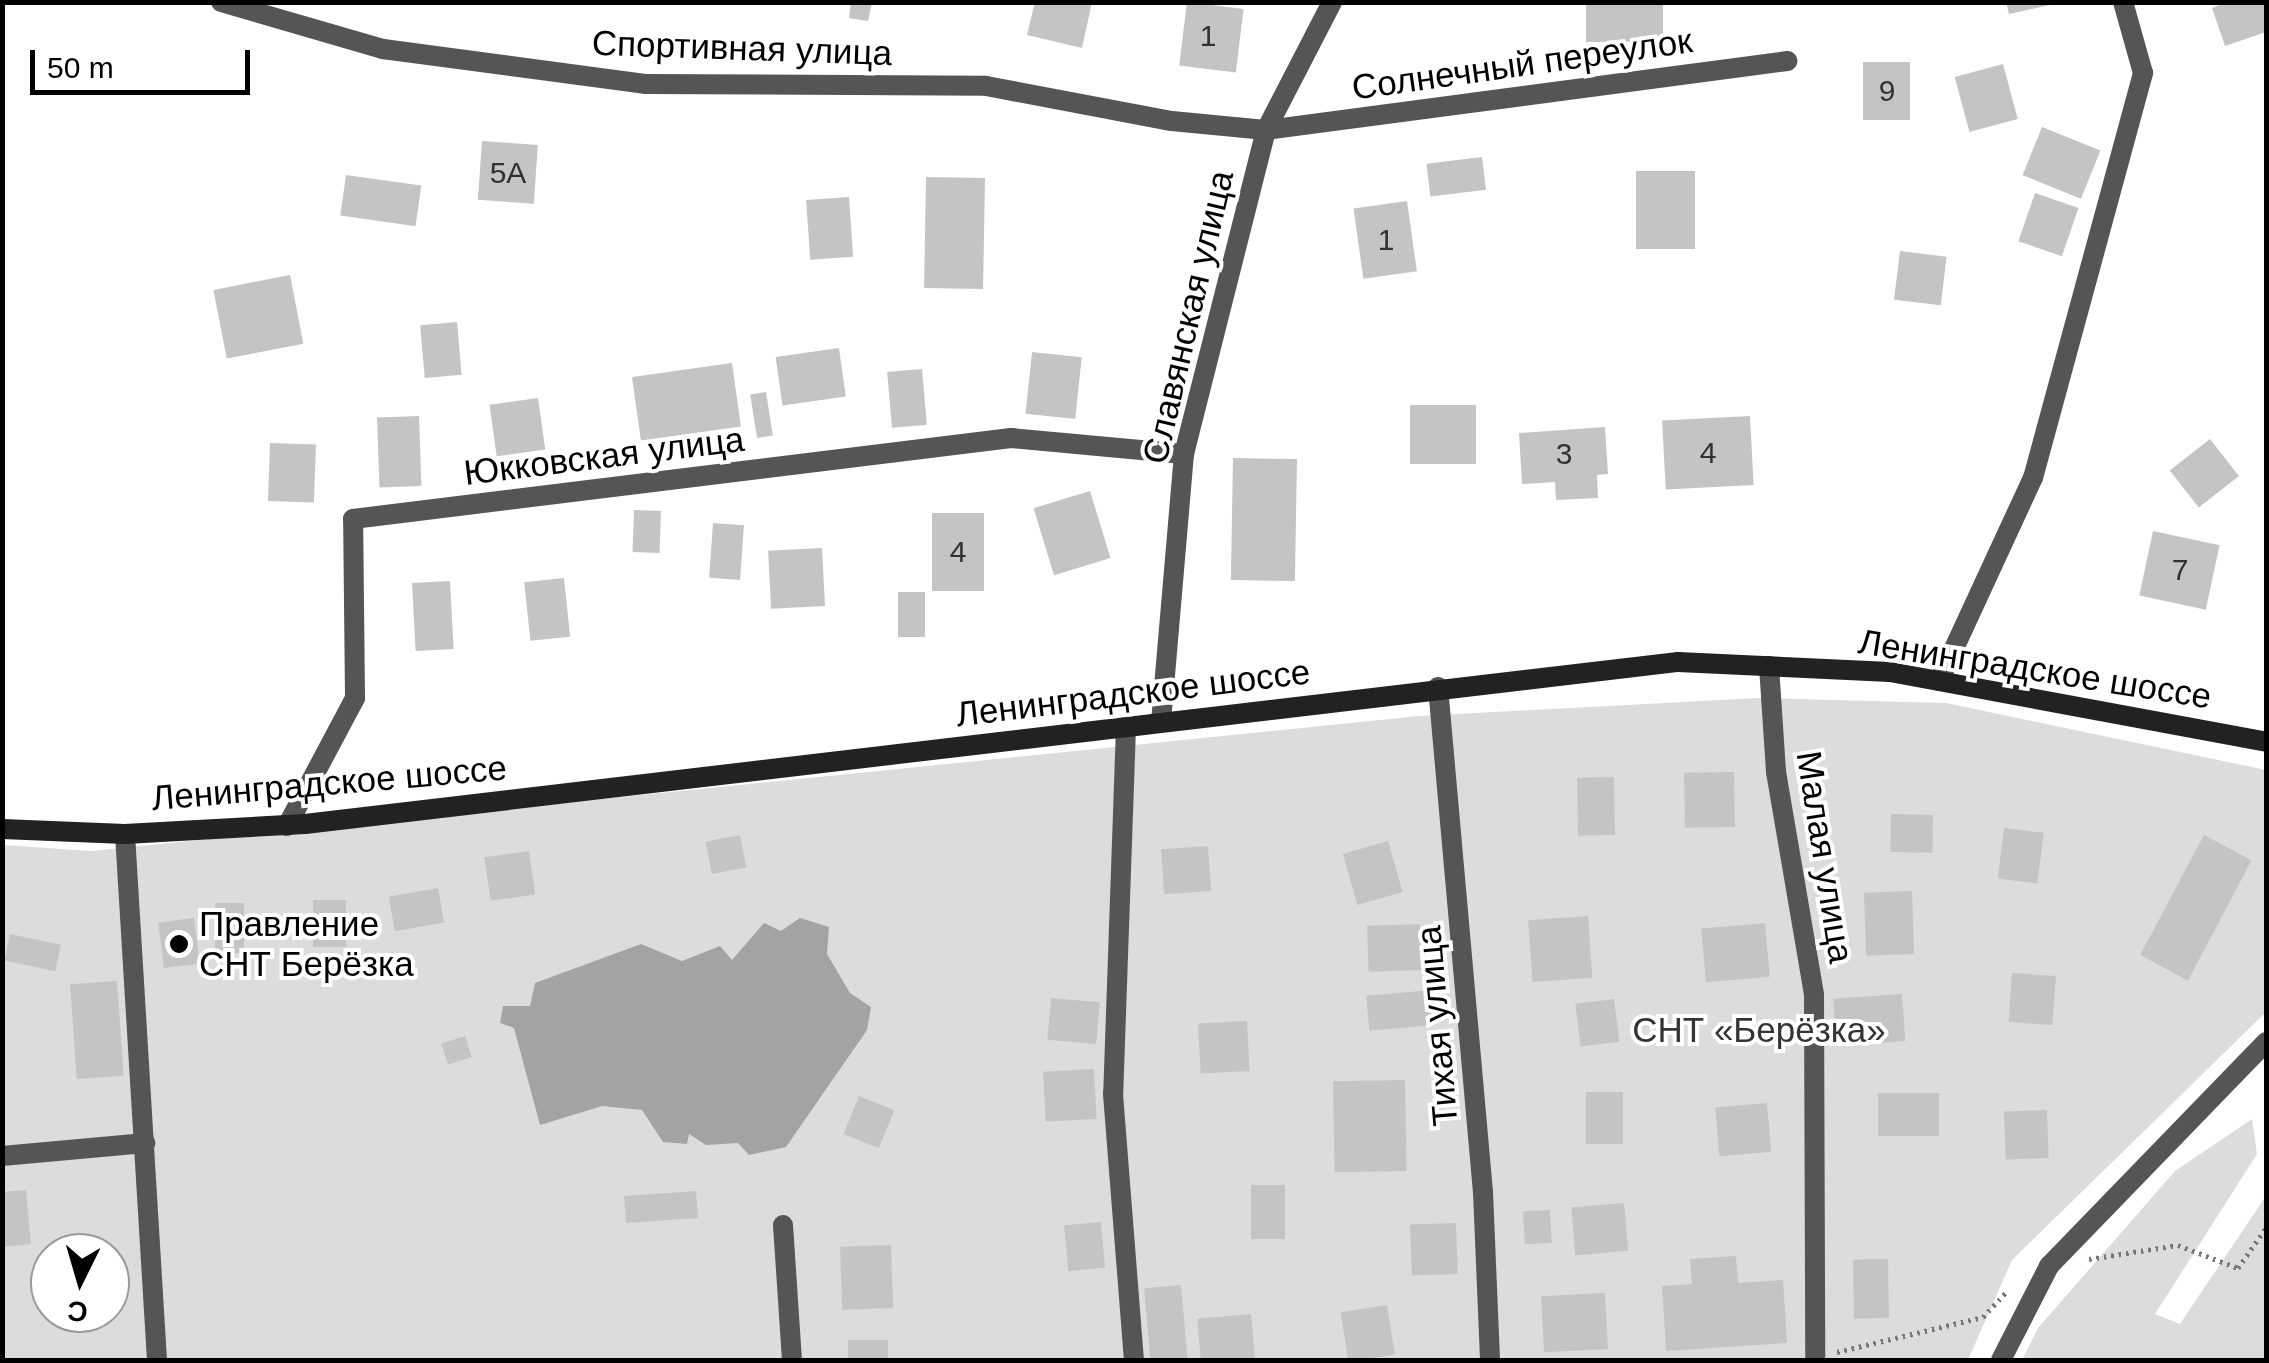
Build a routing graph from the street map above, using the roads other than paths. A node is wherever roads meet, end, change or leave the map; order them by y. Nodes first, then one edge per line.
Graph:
1 (221, 2) edge
2 (1332, 2) edge
3 (2122, 2) edge
4 (1787, 61) dead end
5 (1266, 130) junction
6 (1184, 454) junction
7 (1769, 666) junction
8 (1939, 681) junction
9 (1438, 687) junction
10 (1161, 722) junction
11 (1126, 726) junction
12 (2266, 742) edge
13 (287, 826) junction
14 (2, 829) edge
15 (125, 834) junction
16 (2266, 1042) edge
17 (145, 1143) junction
18 (2, 1156) edge
19 (783, 1225) dead end
20 (1815, 1357) road end
21 (158, 1360) edge
22 (792, 1360) edge
23 (1134, 1360) edge
24 (1490, 1360) edge
25 (2001, 1360) edge

1 - 5 street, Спортивная улица
2 - 5 street, Славянская улица
3 - 8 street
4 - 5 street, Солнечный переулок
5 - 6 street, Славянская улица
6 - 10 street, Славянская улица
6 - 13 street, Юкковская улица
7 - 8 main road, Ленинградское шоссе
7 - 9 main road, Ленинградское шоссе
7 - 20 street, Малая улица
8 - 12 main road, Ленинградское шоссе
9 - 10 main road, Ленинградское шоссе
9 - 24 street, Тихая улица
10 - 11 main road, Ленинградское шоссе
11 - 13 main road, Ленинградское шоссе
11 - 23 street
13 - 15 main road, Ленинградское шоссе
14 - 15 main road, Ленинградское шоссе
15 - 17 street
16 - 25 street
17 - 18 street
17 - 21 street
19 - 22 street

